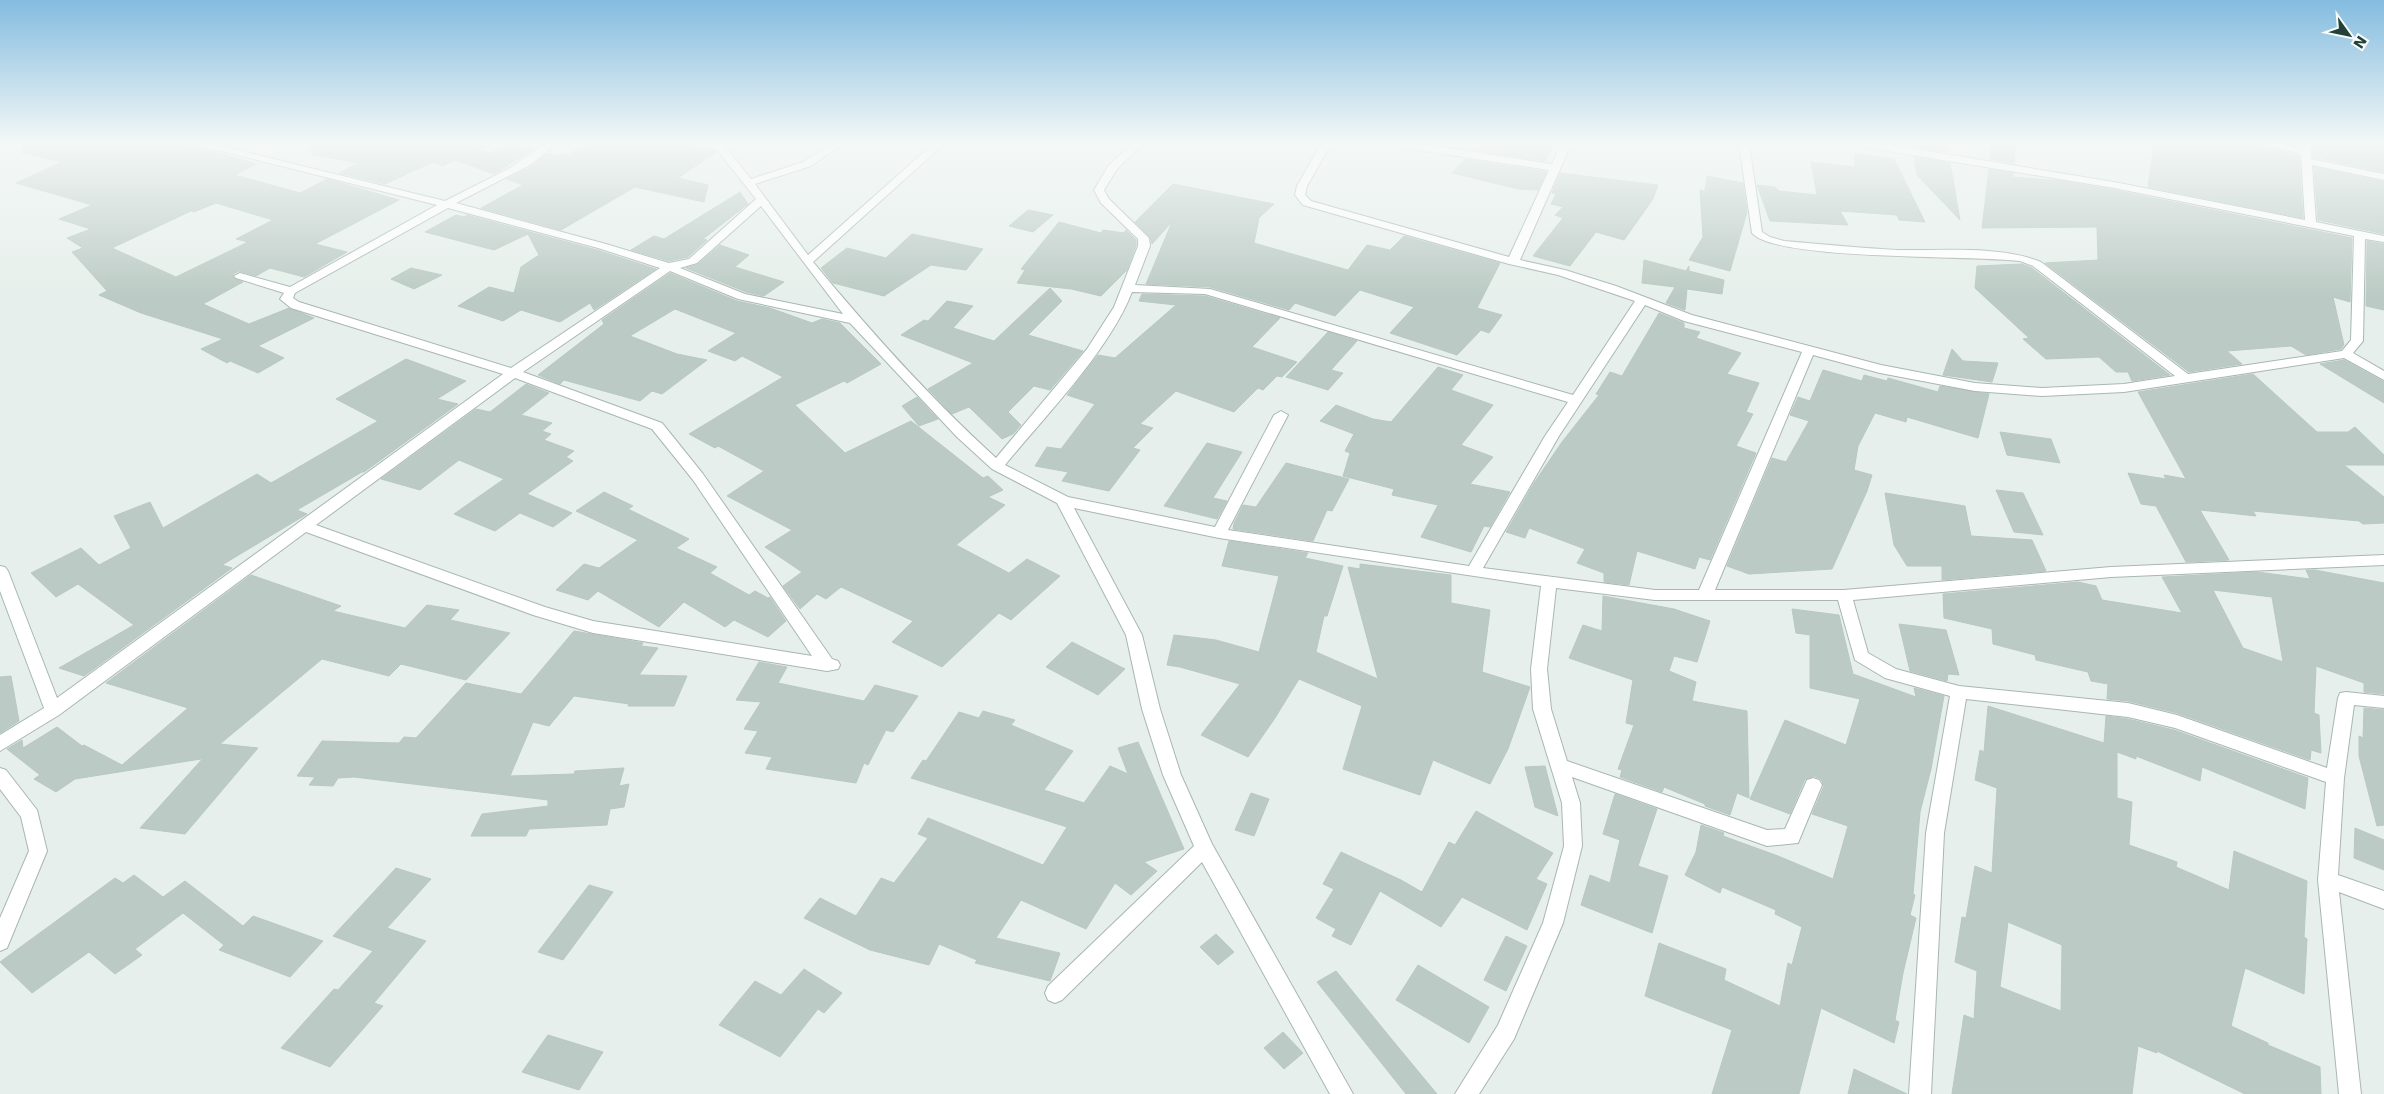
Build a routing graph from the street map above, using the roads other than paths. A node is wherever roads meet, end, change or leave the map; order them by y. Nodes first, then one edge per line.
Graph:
1 (409, 195) edge
2 (464, 195) edge
3 (758, 195) edge
4 (882, 195) edge
5 (1102, 195) edge
6 (1300, 195) edge
7 (1544, 195) edge
8 (1752, 195) edge
9 (2165, 195) edge
10 (2309, 195) edge
11 (761, 200) junction
12 (446, 204) junction
13 (2311, 224) junction
14 (2360, 234) junction
15 (2384, 239) edge
16 (807, 262) junction
17 (1513, 262) junction
18 (669, 267) junction
19 (240, 276) dead end
20 (1128, 288) junction
21 (292, 291) junction
22 (1642, 300) junction
23 (854, 320) junction
24 (1809, 350) junction
25 (2346, 354) junction
26 (513, 373) junction
27 (2384, 376) edge
28 (2185, 378) junction
29 (1576, 400) junction
30 (1281, 415) dead end
31 (997, 466) junction
32 (1063, 500) junction
33 (304, 526) junction
34 (1220, 533) junction
35 (2384, 560) edge
36 (0, 571) edge
37 (1473, 572) junction
38 (1549, 581) junction
39 (1705, 594) junction
40 (1844, 595) junction
41 (1959, 692) junction
42 (2384, 702) edge
43 (53, 710) junction
44 (0, 744) edge
45 (1560, 766) junction
46 (0, 775) edge
47 (2335, 778) junction
48 (1813, 785) dead end
49 (1204, 848) junction
50 (2328, 880) junction
51 (2384, 900) edge
52 (0, 942) edge
53 (1054, 993) dead end
54 (1342, 1094) edge
55 (1466, 1094) edge
56 (1920, 1094) edge
57 (2350, 1094) edge

1 - 12 street
2 - 12 street
3 - 11 street
4 - 16 street
5 - 20 street
6 - 17 street
7 - 17 street
8 - 28 street
9 - 13 street
10 - 13 street
11 - 16 street
11 - 18 street
12 - 18 street
12 - 21 street
13 - 14 street
14 - 15 street
14 - 25 street
16 - 23 street
17 - 22 street
18 - 23 street
18 - 26 street
19 - 21 street
20 - 29 street
20 - 31 street
21 - 26 street
22 - 24 street
22 - 29 street
23 - 31 street
24 - 28 street
24 - 39 street
25 - 27 street
25 - 28 street
26 - 33 street
26 - 33 street
29 - 37 street
30 - 34 street
31 - 32 street
32 - 34 street
32 - 49 street
33 - 43 street
34 - 37 street
35 - 40 street
36 - 43 street
37 - 38 street
38 - 39 street
38 - 45 street
39 - 40 street
40 - 41 street
41 - 47 street
41 - 56 street
42 - 47 street
43 - 44 street
45 - 48 street
45 - 55 street
46 - 52 street
47 - 50 street
49 - 53 street
49 - 54 street
50 - 51 street
50 - 57 street

